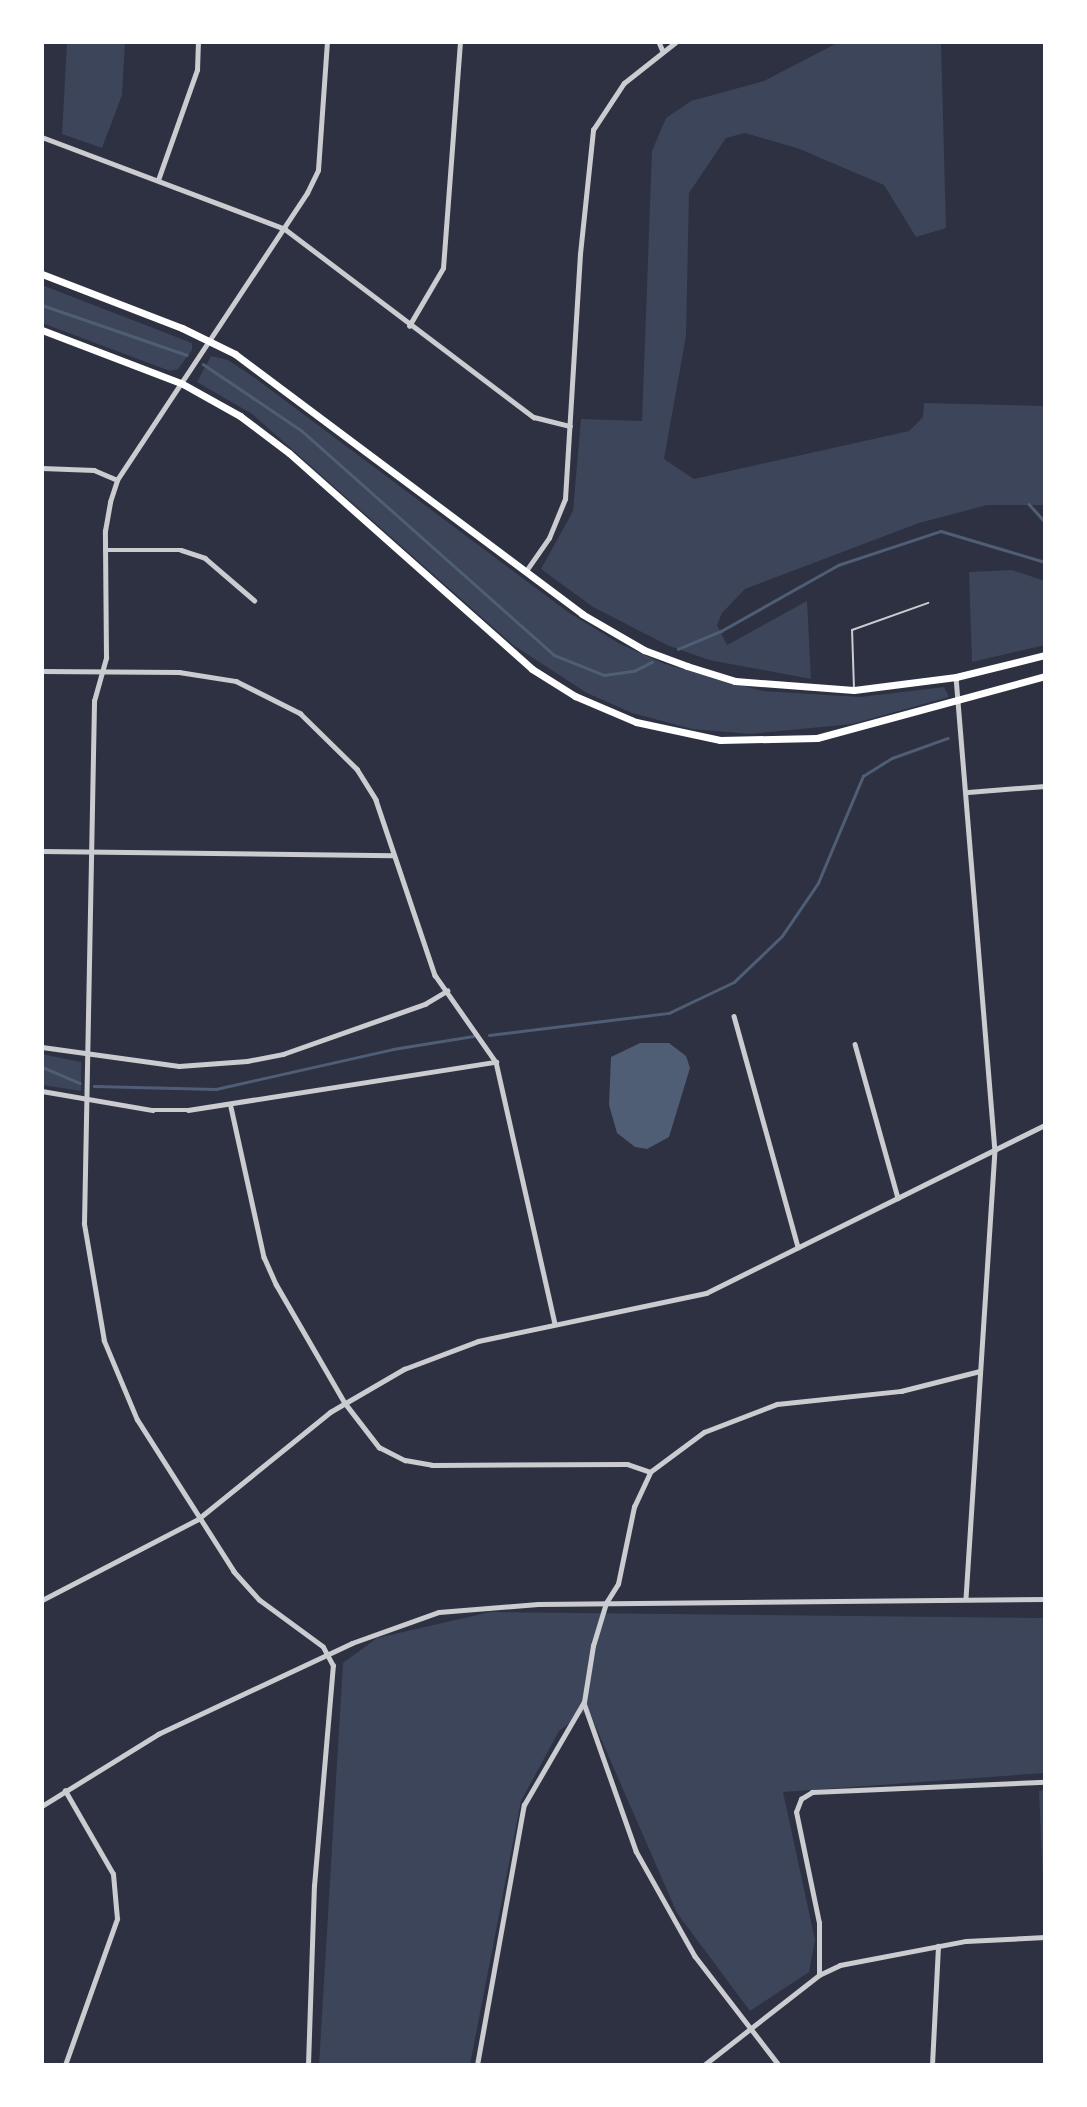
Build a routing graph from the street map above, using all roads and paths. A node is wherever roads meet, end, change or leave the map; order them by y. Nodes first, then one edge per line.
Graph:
1 (198, 42) edge
2 (327, 42) edge
3 (460, 42) edge
4 (659, 42) edge
5 (676, 42) edge
6 (662, 49) junction
7 (42, 138) edge
8 (158, 180) junction
9 (285, 229) junction
10 (42, 274) edge
11 (408, 326) junction
12 (42, 331) edge
13 (210, 340) junction
14 (181, 383) junction
15 (570, 426) junction
16 (42, 468) edge
17 (117, 480) junction
18 (105, 550) junction
19 (526, 572) junction
20 (254, 600) dead end
21 (928, 603) dead end
22 (1045, 655) edge
23 (42, 671) edge
24 (100, 673) junction
25 (1045, 676) edge
26 (956, 677) junction
27 (854, 690) junction
28 (958, 703) junction
29 (1045, 786) edge
30 (968, 792) junction
31 (42, 851) edge
32 (92, 852) junction
33 (393, 855) junction
34 (447, 991) junction
35 (734, 1016) dead end
36 (855, 1044) dead end
37 (42, 1048) edge
38 (88, 1056) junction
39 (496, 1062) junction
40 (42, 1091) edge
41 (87, 1098) junction
42 (231, 1107) junction
43 (1045, 1125) edge
44 (995, 1150) junction
45 (898, 1198) junction
46 (798, 1247) junction
47 (555, 1324) junction
48 (980, 1371) junction
49 (345, 1403) junction
50 (650, 1472) junction
51 (198, 1519) junction
52 (1045, 1599) edge
53 (42, 1600) edge
54 (966, 1600) junction
55 (606, 1603) junction
56 (328, 1655) junction
57 (584, 1702) junction
58 (1045, 1782) edge
59 (65, 1791) junction
60 (42, 1806) edge
61 (1045, 1937) edge
62 (938, 1946) junction
63 (819, 1975) junction
64 (750, 2029) junction
65 (65, 2065) edge
66 (308, 2065) edge
67 (477, 2065) edge
68 (704, 2065) edge
69 (779, 2065) edge
70 (932, 2065) edge

1 - 8 street
2 - 9 street
3 - 11 street
4 - 6 street
5 - 6 street
6 - 15 street
7 - 8 street
8 - 9 street
9 - 11 street
9 - 13 street
10 - 13 main road
11 - 15 street
12 - 14 main road
13 - 14 street
13 - 19 main road
14 - 17 street
14 - 28 main road
15 - 19 street
16 - 17 street
17 - 18 street
18 - 20 street
18 - 24 street
19 - 27 main road
21 - 27 lane
22 - 26 main road
23 - 24 street
24 - 32 street
24 - 33 street
25 - 28 main road
26 - 27 main road
26 - 28 street
28 - 30 street
29 - 30 street
30 - 44 street
31 - 32 street
32 - 33 street
32 - 38 street
33 - 34 street
34 - 38 street
34 - 39 street
35 - 46 street
36 - 45 street
37 - 38 street
38 - 41 street
39 - 42 street
39 - 47 street
40 - 41 street
41 - 42 street
41 - 51 street
42 - 49 street
43 - 44 street
44 - 45 street
44 - 48 street
45 - 46 street
46 - 47 street
47 - 49 street
48 - 50 street
48 - 54 street
49 - 50 street
49 - 51 street
50 - 55 street
51 - 53 street
51 - 56 street
52 - 54 street
54 - 55 street
55 - 56 street
55 - 57 street
56 - 59 street
56 - 66 street
57 - 64 street
57 - 67 street
58 - 63 street
59 - 60 street
59 - 65 street
61 - 62 street
62 - 63 street
62 - 70 street
63 - 64 street
64 - 68 street
64 - 69 street

